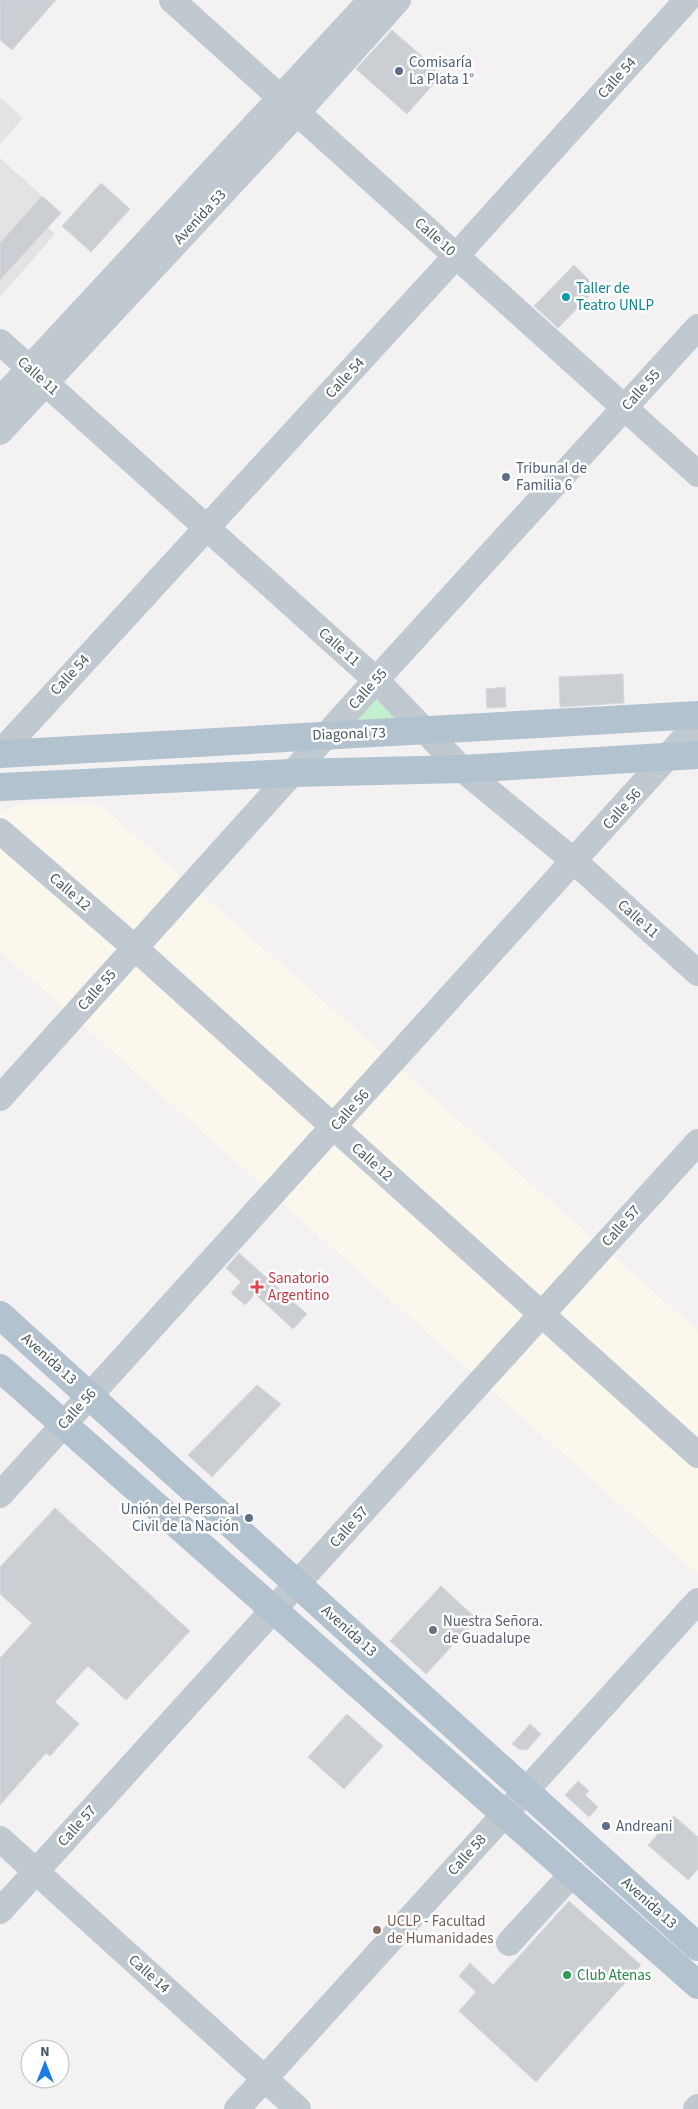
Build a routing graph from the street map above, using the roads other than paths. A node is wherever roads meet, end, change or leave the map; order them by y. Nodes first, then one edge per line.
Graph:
1 (371, 0) edge
2 (398, 0) edge
3 (687, 0) edge
4 (175, 2) edge
5 (289, 106) junction
6 (456, 256) junction
7 (698, 327) edge
8 (0, 342) edge
9 (37, 375) junction
10 (0, 400) edge
11 (625, 408) junction
12 (0, 432) edge
13 (698, 474) edge
14 (206, 529) junction
15 (376, 680) junction
16 (698, 715) edge
17 (698, 723) edge
18 (426, 731) junction
19 (327, 734) junction
20 (0, 754) edge
21 (698, 756) edge
22 (670, 757) junction
23 (462, 769) junction
24 (293, 772) junction
25 (0, 787) edge
26 (0, 830) edge
27 (574, 862) junction
28 (135, 948) junction
29 (698, 973) edge
30 (0, 1098) edge
31 (334, 1127) junction
32 (698, 1142) edge
33 (542, 1314) junction
34 (0, 1315) edge
35 (0, 1368) edge
36 (90, 1396) junction
37 (64, 1424) junction
38 (698, 1455) edge
39 (0, 1495) edge
40 (296, 1584) junction
41 (698, 1601) edge
42 (274, 1610) junction
43 (525, 1791) junction
44 (504, 1814) junction
45 (0, 1839) edge
46 (36, 1871) junction
47 (572, 1874) junction
48 (0, 1911) edge
49 (509, 1943) dead end
50 (698, 1947) edge
51 (698, 1985) edge
52 (264, 2079) junction
53 (237, 2109) edge
54 (298, 2109) edge

1 - 5 street, Avenida 53
2 - 5 street, Avenida 53
3 - 6 street, Calle 54
4 - 5 street, Calle 10
5 - 6 street, Calle 10
5 - 9 street, Avenida 53
6 - 11 street, Calle 10
6 - 14 street, Calle 54
7 - 11 street, Calle 55
8 - 9 street, Calle 11
9 - 10 street, Avenida 53
9 - 12 street, Avenida 53
9 - 14 street, Calle 11
11 - 13 street, Calle 10
11 - 15 street, Calle 55
14 - 15 street, Calle 11
14 - 20 street, Calle 54
15 - 18 street, Calle 11
15 - 19 street, Calle 55
16 - 18 main road, Diagonal 73
17 - 22 street, Calle 56
18 - 19 main road, Diagonal 73
18 - 23 street, Calle 11
19 - 20 main road, Diagonal 73
19 - 24 street, Calle 55
21 - 22 main road
22 - 23 main road
22 - 27 street, Calle 56
23 - 24 main road
23 - 27 street, Calle 11
24 - 25 main road
24 - 28 street, Calle 55
26 - 28 street, Calle 12
27 - 29 street, Calle 11
27 - 31 street, Calle 56
28 - 30 street, Calle 55
28 - 31 street, Calle 12
31 - 33 street, Calle 12
31 - 36 street, Calle 56
32 - 33 street, Calle 57
33 - 38 street, Calle 12
33 - 40 street, Calle 57
34 - 36 main road, Avenida 13
35 - 37 main road, Avenida 13
36 - 37 street, Calle 56
36 - 40 main road, Avenida 13
37 - 39 street, Calle 56
37 - 42 main road, Avenida 13
40 - 42 street, Calle 57
40 - 43 main road, Avenida 13
41 - 43 street, Calle 58
42 - 44 main road, Avenida 13
42 - 46 street, Calle 57
43 - 44 street, Calle 58
43 - 50 main road, Avenida 13
44 - 47 main road, Avenida 13
44 - 52 street, Calle 58
45 - 46 street, Calle 14
46 - 48 street, Calle 57
46 - 52 street, Calle 14
47 - 49 street
47 - 51 main road, Avenida 13
52 - 53 street, Calle 58
52 - 54 street, Calle 14

